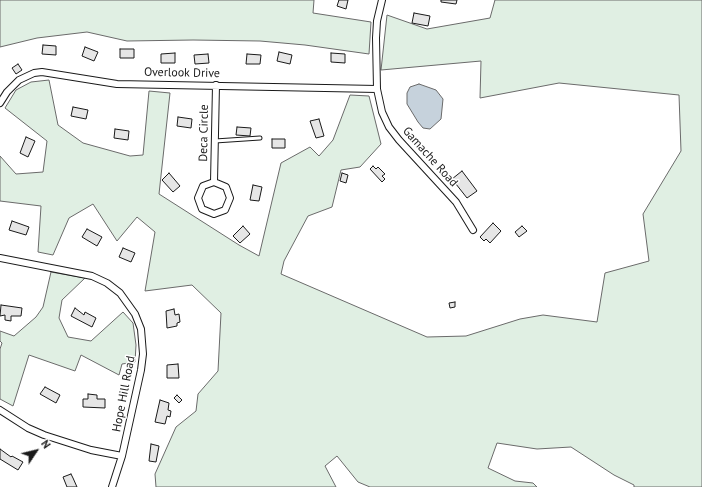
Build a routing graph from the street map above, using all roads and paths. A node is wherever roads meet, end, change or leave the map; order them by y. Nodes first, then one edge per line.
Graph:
1 (382, 0) edge
2 (216, 85) junction
3 (378, 89) junction
4 (0, 103) edge
5 (260, 138) dead end
6 (215, 141) junction
7 (214, 182) junction
8 (473, 230) dead end
9 (0, 258) edge
10 (0, 410) edge
11 (122, 456) junction
12 (112, 487) edge

1 - 3 street, Gamache Road
2 - 3 street, Overlook Drive
2 - 4 street, Overlook Drive
2 - 6 street, Deca Circle
3 - 8 street, Gamache Road
5 - 6 lane
6 - 7 street, Deca Circle
7 - 7 street
9 - 11 street, Hope Hill Road
10 - 11 street
11 - 12 street, Hope Hill Road

